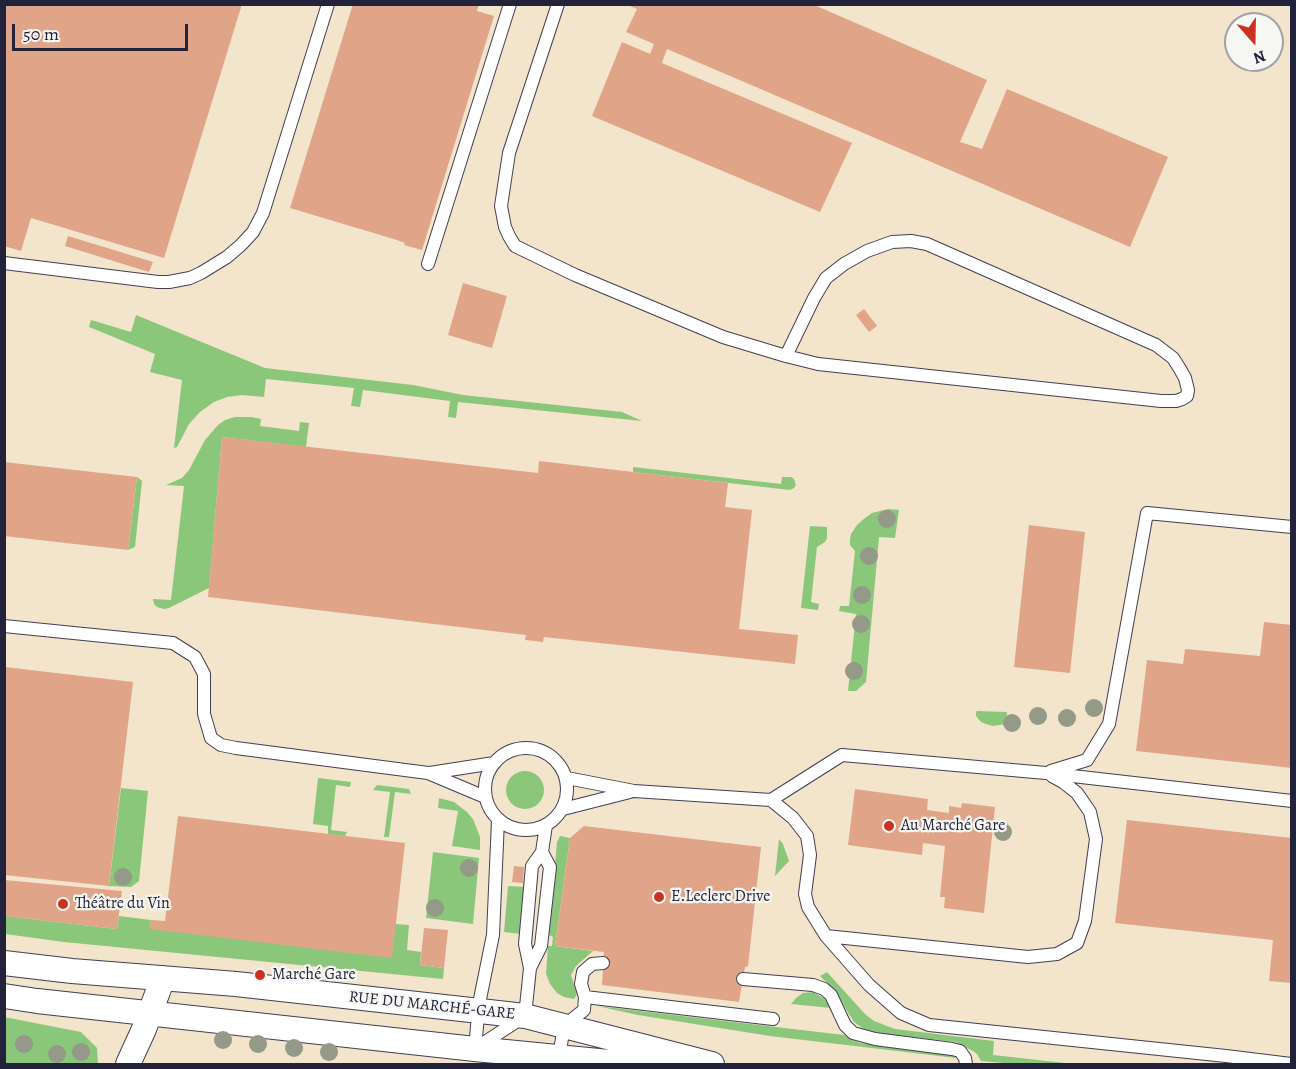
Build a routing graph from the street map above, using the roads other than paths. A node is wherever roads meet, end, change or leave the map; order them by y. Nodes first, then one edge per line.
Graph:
1 (328, 4) edge
2 (510, 4) edge
3 (558, 4) edge
4 (4, 263) edge
5 (428, 264) dead end
6 (786, 356) junction
7 (1292, 526) edge
8 (4, 626) edge
9 (494, 763) junction
10 (428, 773) junction
11 (1046, 773) junction
12 (567, 778) junction
13 (634, 791) junction
14 (485, 797) junction
15 (771, 800) junction
16 (1292, 801) edge
17 (563, 809) junction
18 (498, 820) junction
19 (546, 825) junction
20 (542, 852) junction
21 (826, 936) junction
22 (4, 963) edge
23 (603, 963) dead end
24 (530, 968) junction
25 (163, 978) junction
26 (743, 979) dead end
27 (4, 996) edge
28 (585, 997) junction
29 (150, 1012) junction
30 (478, 1012) junction
31 (525, 1016) junction
32 (772, 1019) dead end
33 (564, 1026) junction
34 (475, 1049) junction
35 (559, 1057) junction
36 (128, 1065) edge
37 (663, 1065) edge
38 (712, 1065) edge
39 (966, 1065) edge
40 (1291, 1065) edge

1 - 4 lane
2 - 5 lane
3 - 6 lane
6 - 6 lane
7 - 11 lane
8 - 10 lane
9 - 10 lane
9 - 12 lane
9 - 14 lane
10 - 14 lane
11 - 15 lane
11 - 16 lane
11 - 21 lane
12 - 13 lane
12 - 17 lane
13 - 15 lane
13 - 17 lane
14 - 18 lane
15 - 21 lane
17 - 19 lane
18 - 19 lane
18 - 30 lane
19 - 20 lane
20 - 24 lane
20 - 24 lane
21 - 40 lane
22 - 25 street, RUE DU MARCHÉ-GARE
23 - 28 lane
24 - 31 lane
25 - 29 street
25 - 30 street, RUE DU MARCHÉ-GARE
26 - 39 lane
27 - 29 street
28 - 32 lane
28 - 33 lane
29 - 34 street
29 - 36 street
30 - 31 street, RUE DU MARCHÉ-GARE
30 - 34 lane
31 - 33 street, RUE DU MARCHÉ-GARE
31 - 34 lane
33 - 35 lane
33 - 38 street, RUE DU MARCHÉ-GARE
34 - 35 street
35 - 37 street

